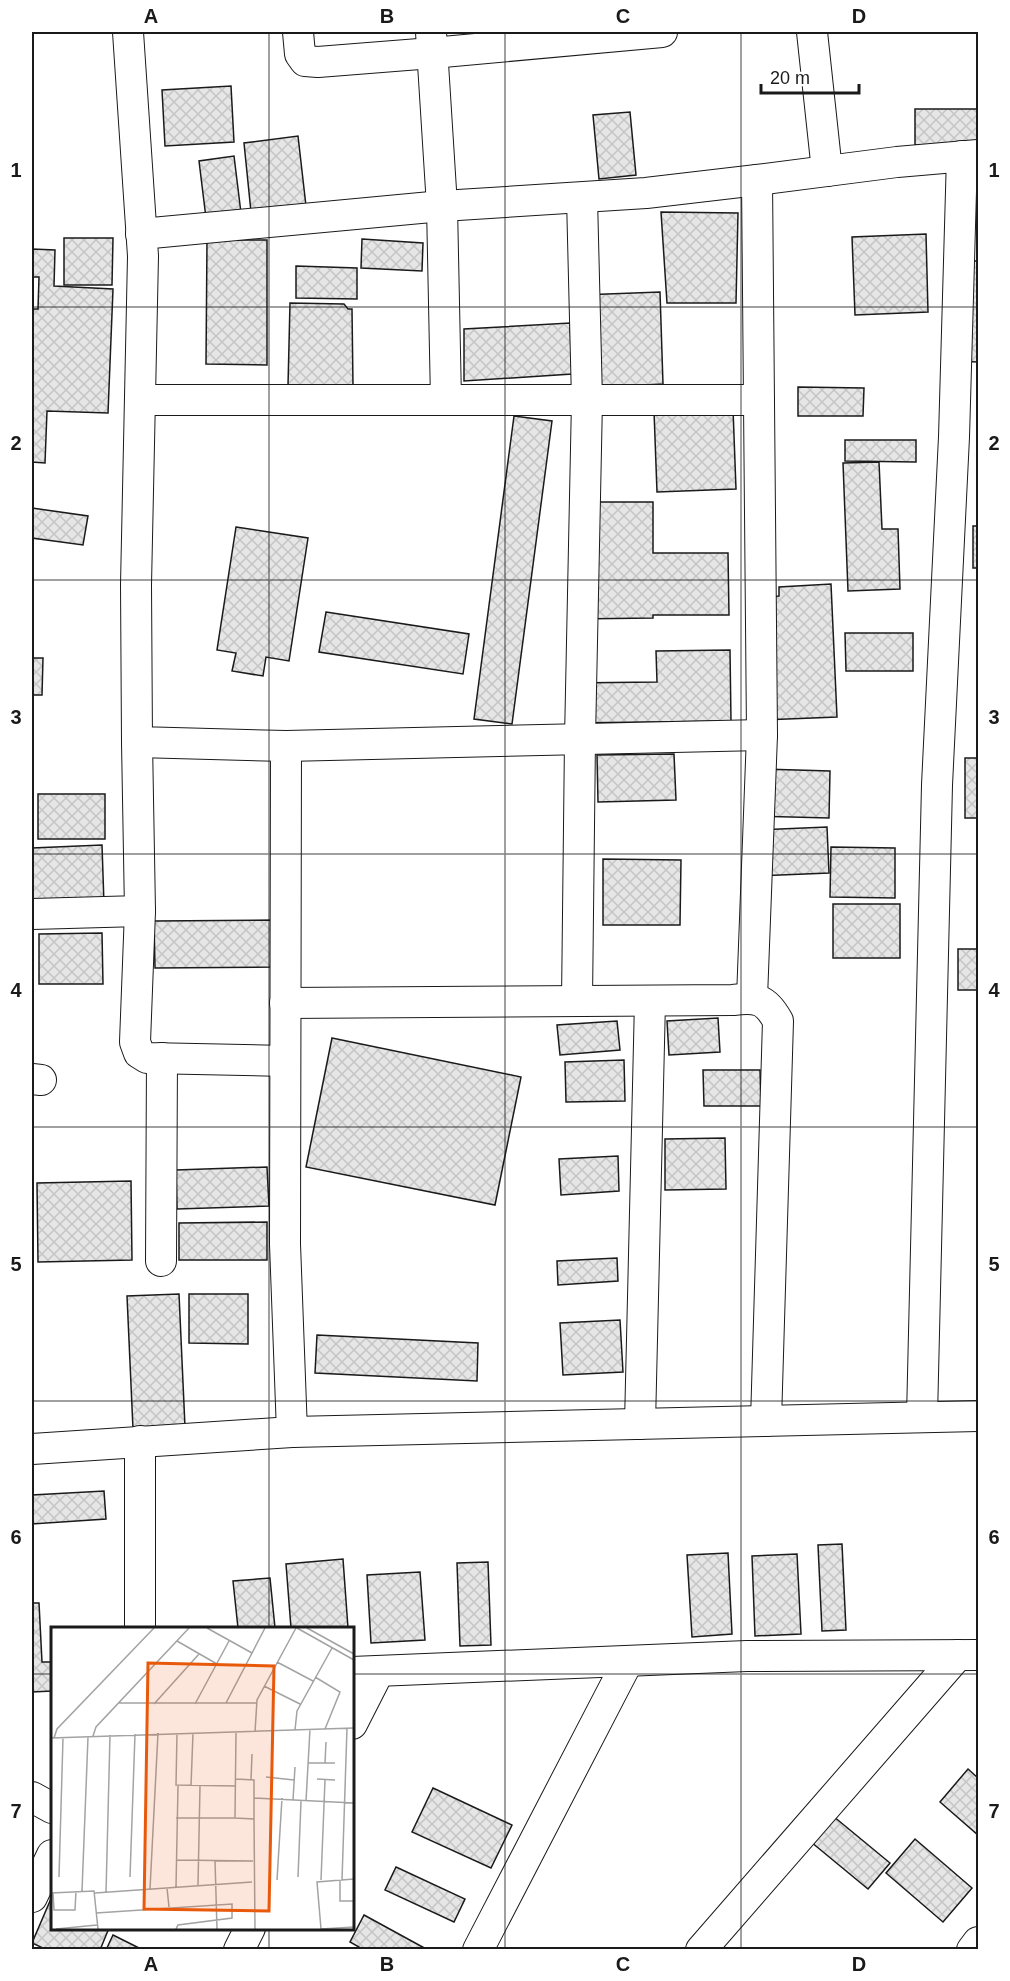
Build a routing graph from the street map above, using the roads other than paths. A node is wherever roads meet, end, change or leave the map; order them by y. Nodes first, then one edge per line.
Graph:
1 (128, 32) edge
2 (298, 32) edge
3 (662, 32) edge
4 (812, 32) edge
5 (432, 42) edge
6 (970, 156) edge
7 (827, 171) junction
8 (757, 180) junction
9 (582, 198) junction
10 (442, 206) junction
11 (141, 234) junction
12 (140, 400) junction
13 (446, 400) junction
14 (587, 400) junction
15 (759, 400) junction
16 (762, 735) junction
17 (580, 739) junction
18 (137, 742) junction
19 (286, 746) junction
20 (140, 911) junction
21 (32, 914) edge
22 (752, 998) junction
23 (577, 1001) junction
24 (650, 1001) junction
25 (285, 1003) junction
26 (162, 1058) junction
27 (285, 1061) junction
28 (161, 1261) dead end
29 (978, 1416) edge
30 (922, 1417) junction
31 (766, 1421) junction
32 (640, 1424) junction
33 (292, 1432) junction
34 (140, 1442) junction
35 (32, 1449) edge
36 (140, 1627) edge
37 (968, 1655) edge
38 (628, 1661) junction
39 (366, 1672) edge
40 (354, 1717) edge
41 (32, 1797) edge
42 (51, 1807) edge
43 (51, 1857) edge
44 (32, 1897) edge
45 (249, 1930) edge
46 (978, 1942) edge
47 (239, 1950) edge
48 (478, 1950) edge
49 (701, 1950) edge
50 (972, 1950) edge

1 - 11 street
2 - 5 street
3 - 5 street
4 - 7 street
5 - 10 street
6 - 7 street
6 - 30 street
7 - 8 street
8 - 9 street
8 - 15 street
9 - 10 street
9 - 14 street
10 - 11 street
10 - 13 street
11 - 12 street
12 - 13 street
12 - 18 street
13 - 14 street
14 - 15 street
14 - 17 street
15 - 16 street
16 - 17 street
16 - 22 street
17 - 19 street
17 - 23 street
18 - 19 street
18 - 20 street
19 - 25 street
20 - 21 street
20 - 26 street
22 - 24 street
22 - 31 street
23 - 24 street
23 - 25 street
24 - 32 street
25 - 27 street
26 - 27 street
26 - 28 street
27 - 33 street
29 - 30 street
30 - 31 street
31 - 32 street
32 - 33 street
33 - 34 street
34 - 35 street
34 - 36 street
37 - 38 street
37 - 49 street
38 - 39 street
38 - 48 street
39 - 40 street
41 - 42 street
43 - 44 street
45 - 47 street
46 - 50 street

